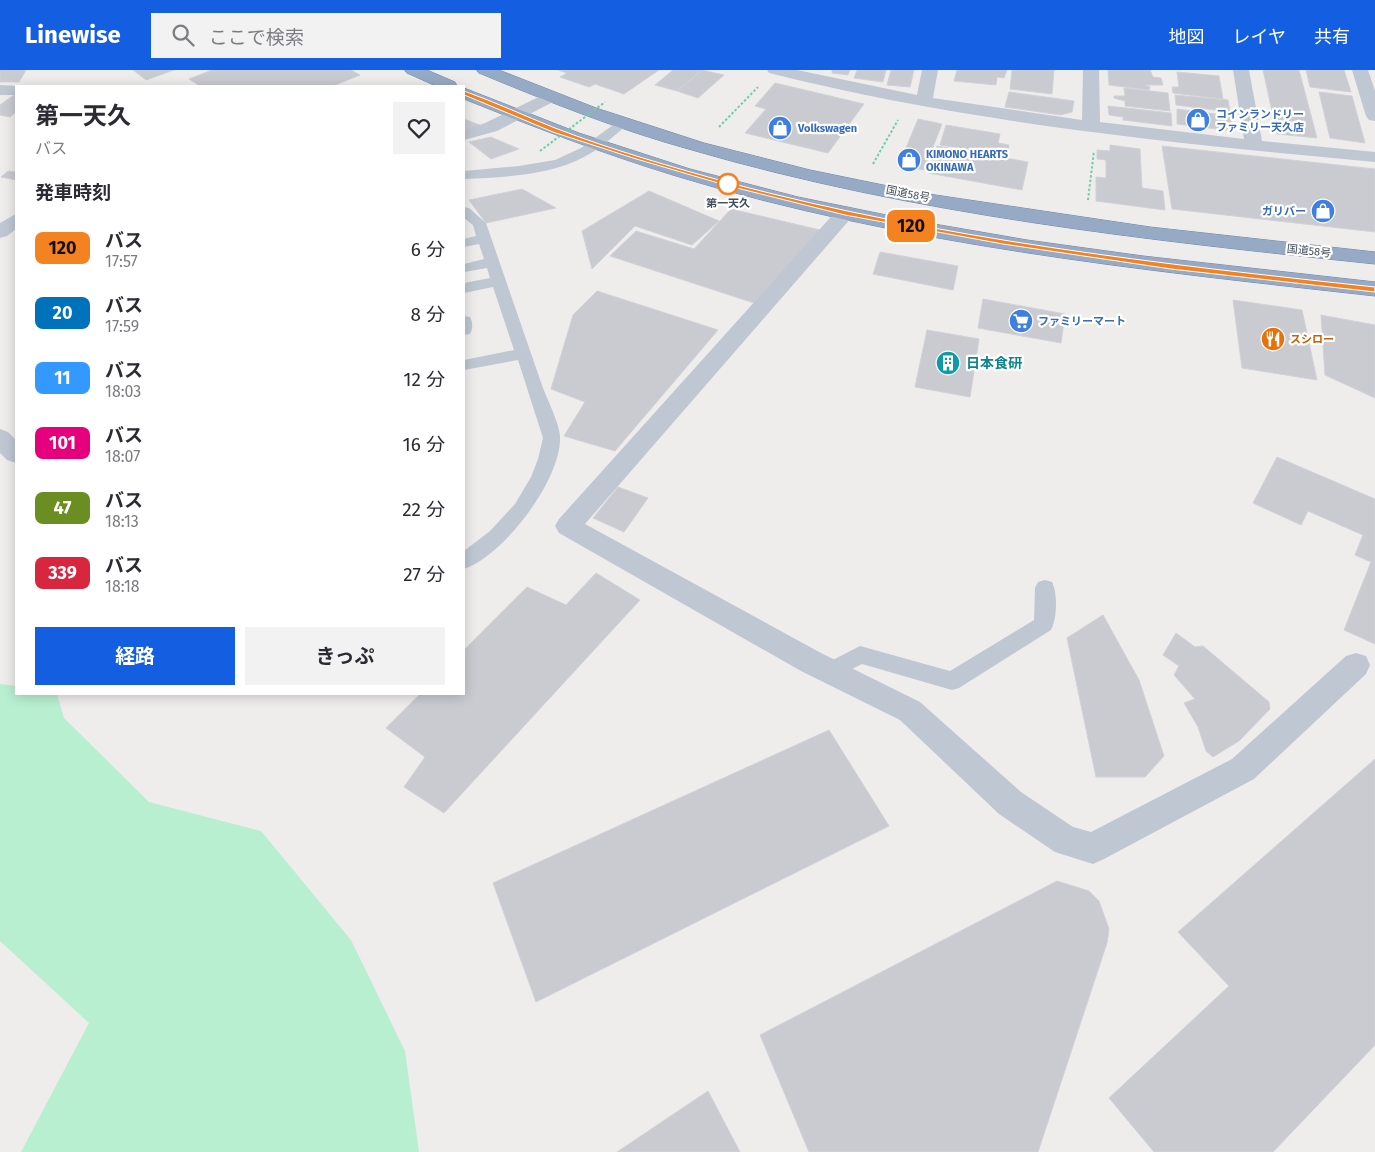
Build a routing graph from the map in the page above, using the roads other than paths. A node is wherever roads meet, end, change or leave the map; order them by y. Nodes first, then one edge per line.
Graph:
1 (413, 70) edge
2 (485, 70) edge
3 (930, 70) edge
4 (1091, 70) edge
5 (1241, 70) edge
6 (1360, 70) edge
7 (769, 76) edge
8 (447, 85) edge
9 (0, 90) edge
10 (15, 90) edge
11 (465, 93) edge
12 (549, 97) junction
13 (916, 100) junction
14 (516, 115) junction
15 (1375, 116) edge
16 (623, 122) junction
17 (1094, 128) junction
18 (465, 135) edge
19 (595, 144) junction
20 (1254, 145) junction
21 (1375, 157) edge
22 (465, 175) edge
23 (465, 212) edge
24 (845, 213) junction
25 (15, 220) edge
26 (15, 221) edge
27 (0, 224) edge
28 (0, 232) edge
29 (484, 239) junction
30 (465, 242) edge
31 (1375, 258) edge
32 (492, 262) junction
33 (465, 268) edge
34 (499, 281) junction
35 (465, 288) edge
36 (1375, 289) edge
37 (523, 354) junction
38 (465, 366) edge
39 (0, 438) edge
40 (15, 453) edge
41 (465, 560) edge
42 (1045, 588) dead end
43 (1356, 665) dead end
44 (830, 671) junction

1 - 8 highway
2 - 12 highway, 国道58号
3 - 13 street
4 - 17 street
5 - 20 street
6 - 15 street
7 - 13 street
9 - 10 street
11 - 14 highway
12 - 14 street
12 - 16 highway, 国道58号
13 - 17 street
14 - 18 street
14 - 19 highway
16 - 19 lane
16 - 31 highway, 国道58号
17 - 20 street
19 - 22 lane
19 - 24 highway
20 - 21 street
23 - 29 lane
24 - 36 highway
24 - 44 street
25 - 27 lane
26 - 28 street
29 - 30 lane
29 - 32 lane
32 - 33 lane
32 - 34 lane
34 - 35 lane
34 - 37 lane
37 - 38 lane
37 - 41 lane
39 - 40 street
42 - 44 lane
43 - 44 street

